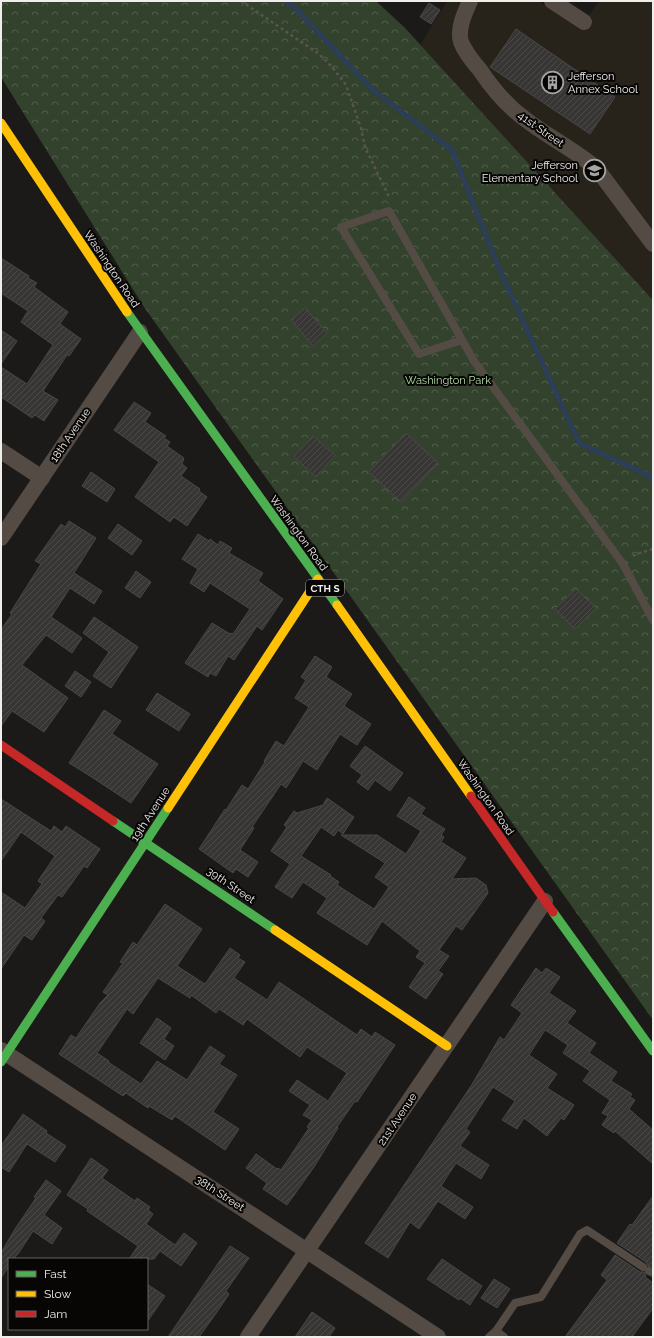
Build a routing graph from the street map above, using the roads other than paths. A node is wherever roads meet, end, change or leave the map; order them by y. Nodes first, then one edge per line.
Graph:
1 (470, 1) edge
2 (552, 1) edge
3 (584, 22) dead end
4 (1, 123) edge
5 (653, 244) edge
6 (140, 332) junction
7 (462, 340) junction
8 (1, 451) edge
9 (42, 478) junction
10 (1, 538) edge
11 (318, 580) junction
12 (653, 620) edge
13 (1, 745) edge
14 (146, 842) junction
15 (545, 901) junction
16 (447, 1046) junction
17 (653, 1051) edge
18 (3, 1055) edge
19 (307, 1251) junction
20 (649, 1270) edge
21 (496, 1331) junction
22 (248, 1337) edge
23 (438, 1337) edge
24 (489, 1337) edge
25 (504, 1337) edge

1 - 5 street, 41st Street
2 - 3 street
4 - 6 main road, Washington Road / CTH S
6 - 9 street, 18th Avenue
6 - 11 main road, Washington Road / CTH S
7 - 7 lane
7 - 12 lane
8 - 9 street
9 - 10 street, 18th Avenue
11 - 14 main road, 19th Avenue
11 - 15 main road, Washington Road / CTH S
13 - 14 main road, 39th Street
14 - 16 main road, 39th Street
14 - 18 main road, 19th Avenue
15 - 16 street, 21st Avenue
15 - 17 main road, Washington Road / CTH S
16 - 19 street, 21st Avenue
18 - 19 street, 38th Street
19 - 22 street, 21st Avenue
19 - 23 street, 38th Street
20 - 21 lane
21 - 24 lane
21 - 25 lane

